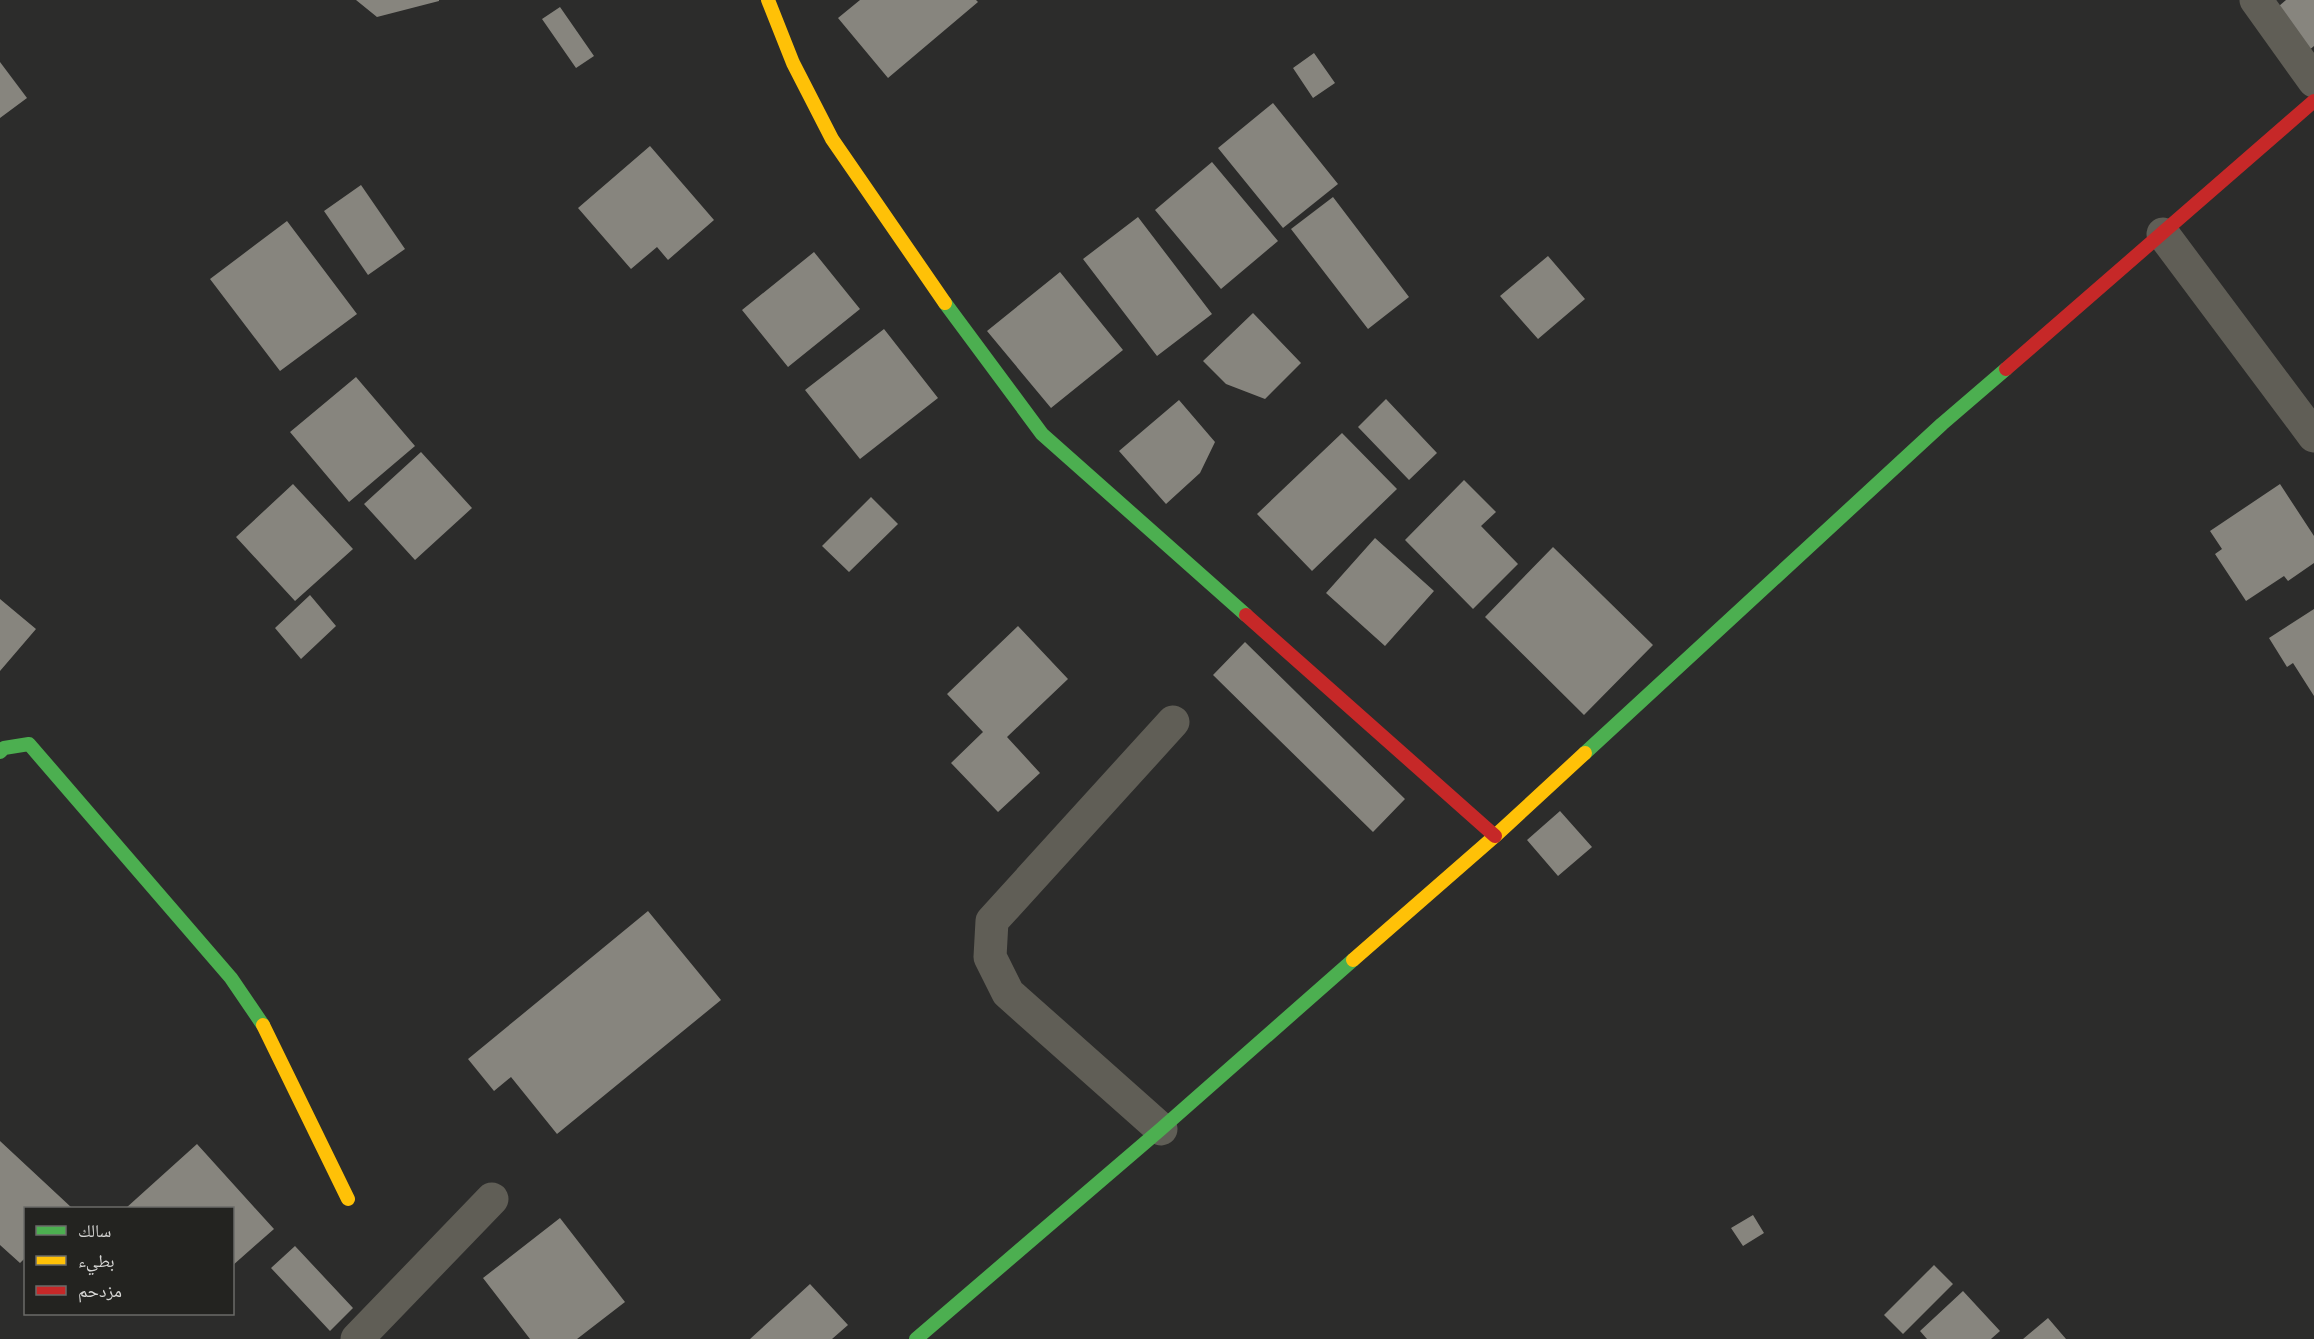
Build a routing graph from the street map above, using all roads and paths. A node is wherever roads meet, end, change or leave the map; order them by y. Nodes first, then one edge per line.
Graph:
1 (768, 0) edge
2 (2256, 0) edge
3 (2314, 81) edge
4 (2314, 101) edge
5 (2163, 234) junction
6 (2314, 436) edge
7 (1173, 722) dead end
8 (0, 752) edge
9 (1495, 836) junction
10 (1161, 1129) junction
11 (492, 1198) dead end
12 (348, 1199) dead end
13 (357, 1339) edge
14 (916, 1339) edge

1 - 9 street
2 - 3 street
4 - 5 street
5 - 6 street
5 - 9 street
7 - 10 street
8 - 12 street
9 - 10 street
10 - 14 street
11 - 13 street

